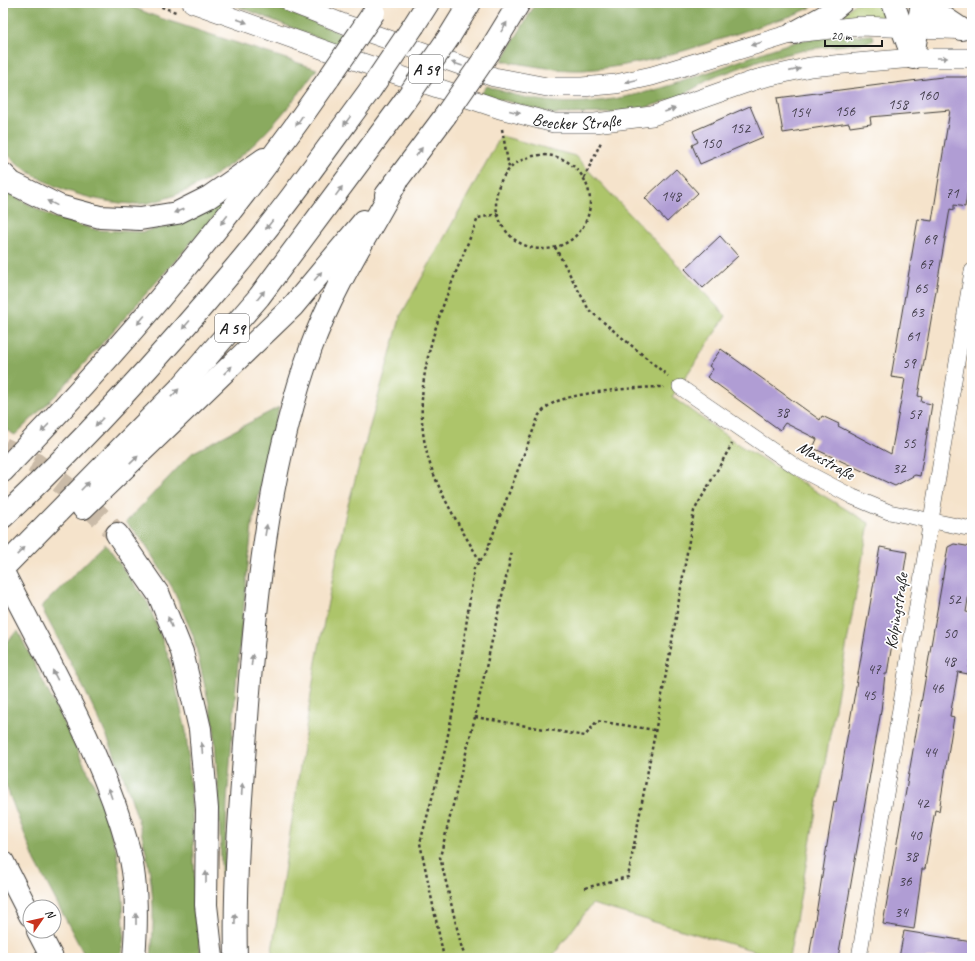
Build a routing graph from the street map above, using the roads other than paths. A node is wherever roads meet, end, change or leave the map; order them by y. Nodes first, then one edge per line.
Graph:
1 (192, 3) edge
2 (291, 3) edge
3 (428, 3) edge
4 (470, 3) edge
5 (519, 3) edge
6 (841, 3) edge
7 (893, 3) edge
8 (922, 3) edge
9 (926, 3) edge
10 (377, 7) edge
11 (911, 28) junction
12 (966, 29) edge
13 (794, 33) junction
14 (913, 58) junction
15 (972, 58) edge
16 (282, 145) junction
17 (3, 174) edge
18 (396, 183) junction
19 (972, 271) edge
20 (680, 387) road end
21 (3, 471) edge
22 (3, 517) edge
23 (930, 520) junction
24 (972, 529) edge
25 (38, 534) junction
26 (118, 534) tunnel mouth
27 (3, 568) edge
28 (3, 572) edge
29 (3, 862) edge
30 (22, 899) edge
31 (42, 939) edge
32 (52, 958) edge
33 (134, 958) edge
34 (212, 958) edge
35 (236, 958) edge
36 (859, 958) edge

1 -> 14 street, Beecker Straße
13 -> 2 street, Beecker Straße
3 -> 22 highway, A 59, bridge
25 -> 4 highway, A 59, bridge
18 -> 5 highway, bridge
6 - 13 highway
7 - 11 highway
8 - 11 highway
9 - 12 highway
10 -> 16 highway, bridge
11 - 12 street, Beecker Straße
11 - 13 street, Beecker Straße
11 - 14 highway
14 -> 15 street, Beecker Straße
16 -> 17 highway
16 -> 21 highway
25 -> 18 highway
35 -> 18 highway
19 - 23 street, Kolpingstraße
20 - 23 street, Maxstraße
23 - 24 street, Maxstraße
23 - 36 street, Kolpingstraße
27 -> 25 highway, A 59
34 -> 26 highway
33 -> 28 highway
29 - 30 highway
31 - 32 highway

